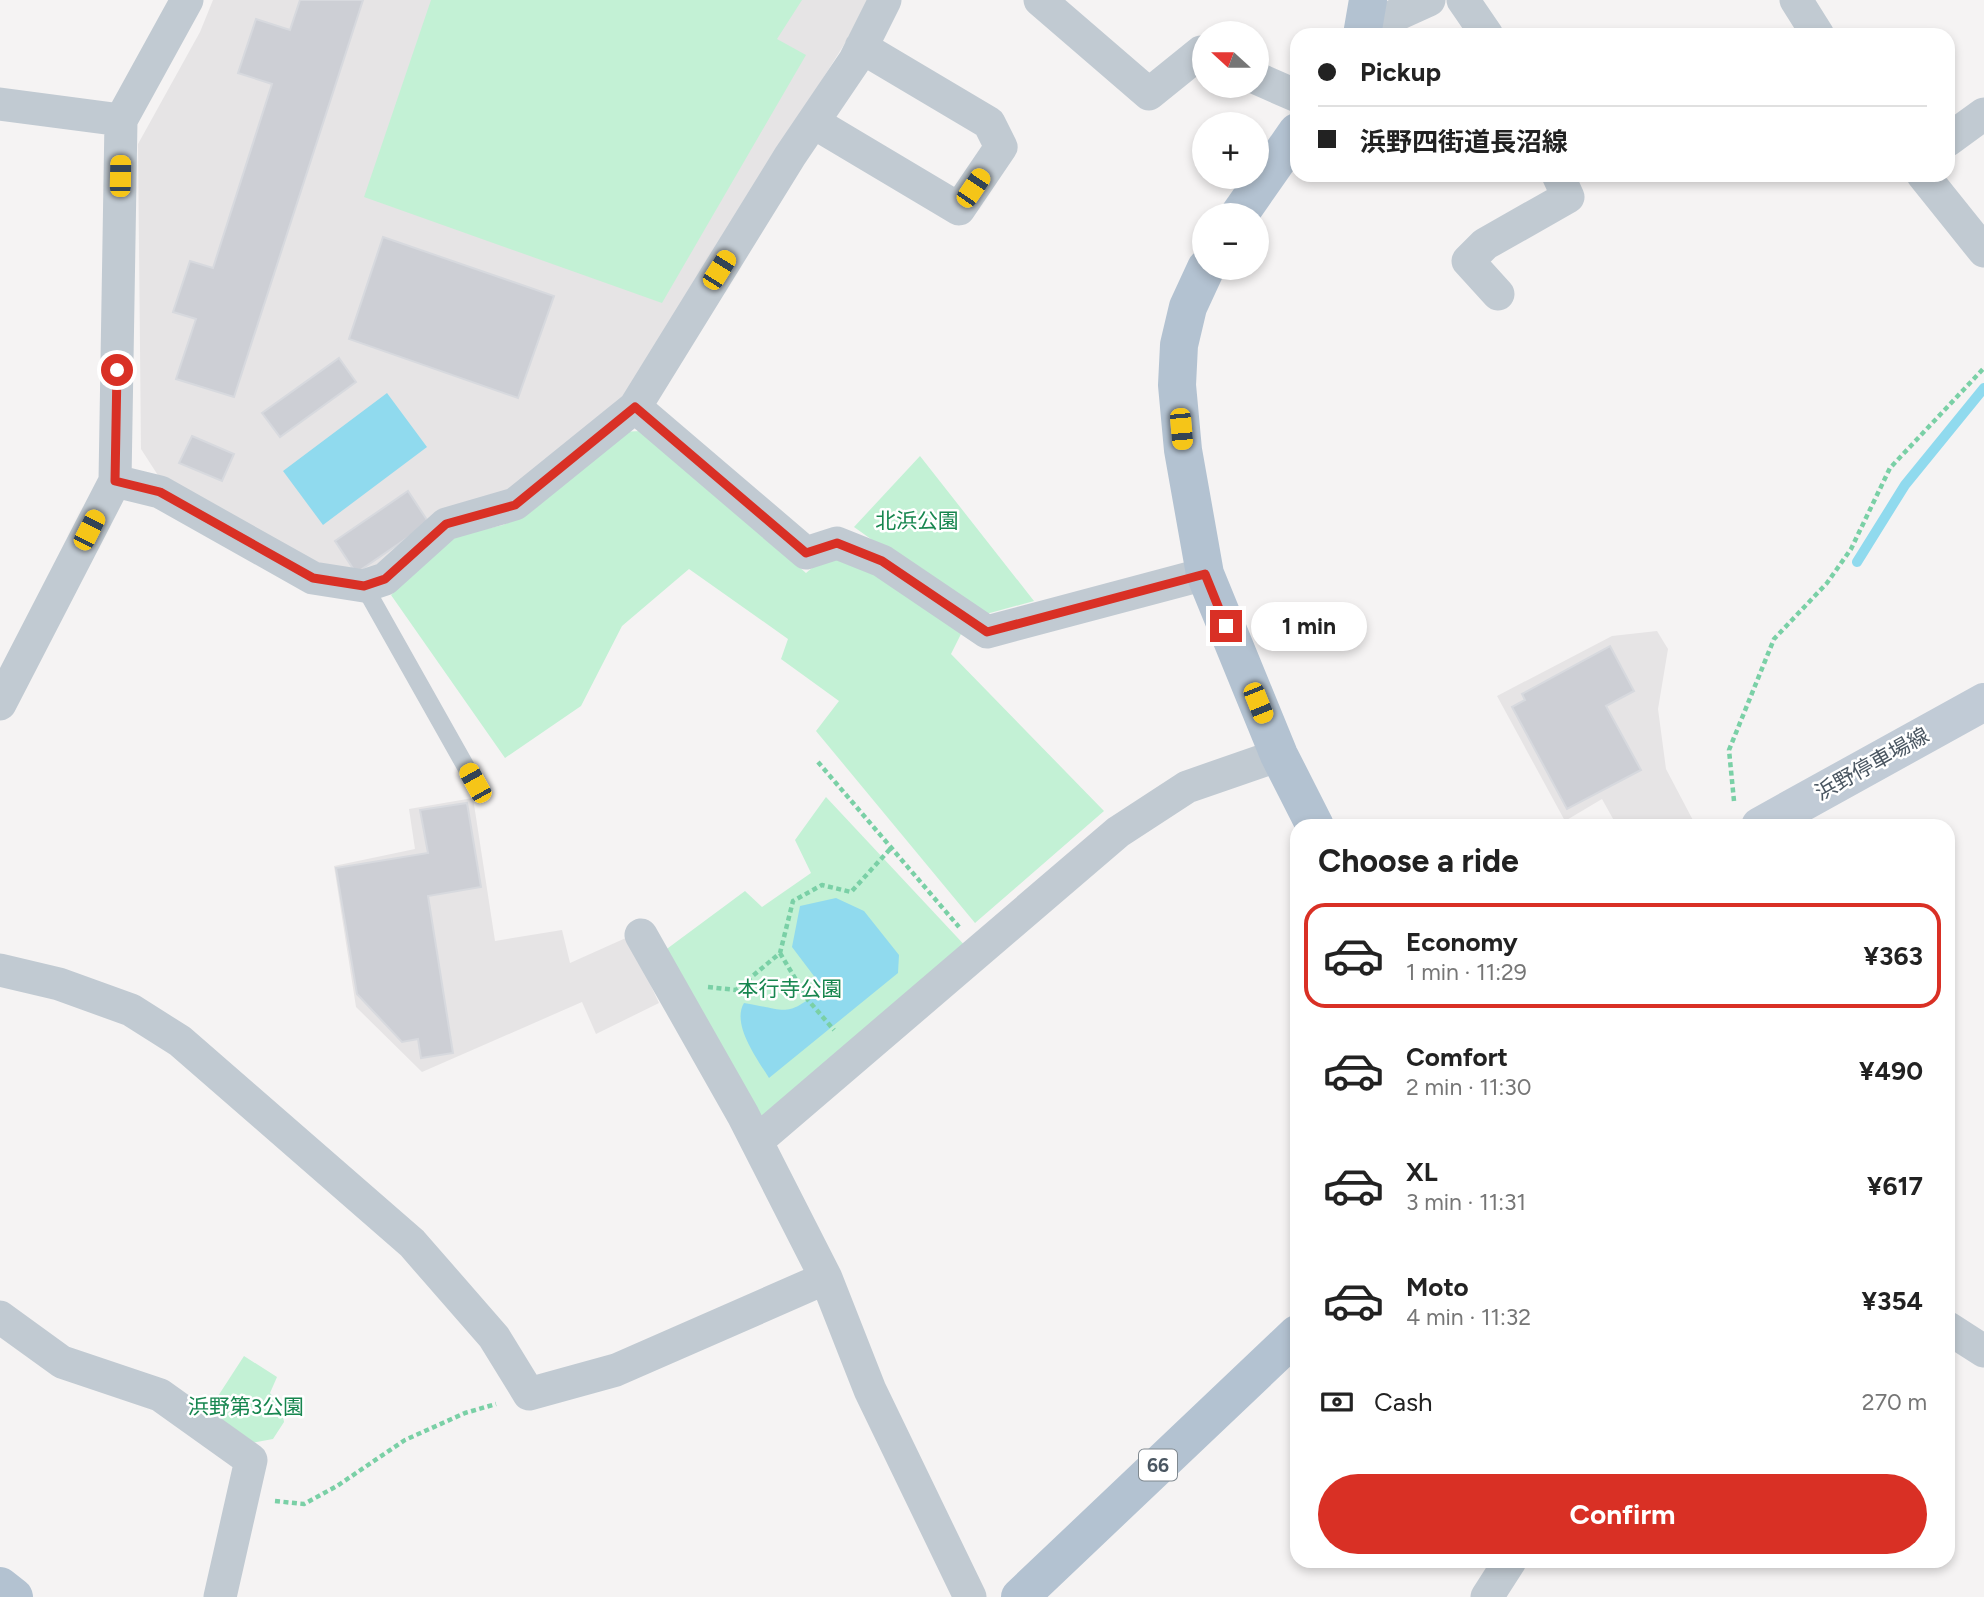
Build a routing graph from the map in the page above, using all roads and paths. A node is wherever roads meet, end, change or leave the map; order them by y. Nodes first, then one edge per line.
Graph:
1 (187, 0) edge
2 (885, 0) edge
3 (1040, 0) edge
4 (1429, 0) edge
5 (1462, 0) edge
6 (1796, 0) edge
7 (1365, 21) edge
8 (1482, 28) edge
9 (1814, 28) edge
10 (861, 47) junction
11 (1192, 59) edge
12 (1269, 84) edge
13 (1290, 93) edge
14 (0, 104) edge
15 (1984, 114) edge
16 (121, 120) junction
17 (813, 122) junction
18 (1955, 135) edge
19 (1290, 142) edge
20 (1561, 182) edge
21 (1929, 182) edge
22 (1247, 203) edge
23 (1984, 251) edge
24 (1200, 280) edge
25 (1498, 294) dead end
26 (1984, 368) edge
27 (635, 407) junction
28 (115, 481) junction
29 (1205, 574) junction
30 (364, 586) junction
31 (1984, 702) edge
32 (0, 704) edge
33 (1279, 755) junction
34 (818, 762) dead end
35 (475, 783) dead end
36 (1311, 819) edge
37 (1748, 819) edge
38 (1750, 819) edge
39 (891, 848) junction
40 (640, 935) dead end
41 (981, 952) junction
42 (780, 953) junction
43 (0, 970) edge
44 (667, 981) junction
45 (832, 1028) dead end
46 (757, 1141) junction
47 (826, 1278) junction
48 (0, 1317) edge
49 (1955, 1333) edge
50 (1290, 1341) edge
51 (1984, 1352) edge
52 (529, 1394) junction
53 (242, 1498) junction
54 (1506, 1568) edge
55 (0, 1586) edge
56 (14, 1597) edge
57 (220, 1597) edge
58 (970, 1597) edge
59 (1020, 1597) edge
60 (1487, 1597) edge

1 - 16 street
2 - 10 street
3 - 11 street
4 - 7 street
5 - 8 street
6 - 9 street
10 - 17 street
10 - 17 street
12 - 13 street
14 - 16 street
15 - 18 street
16 - 28 street
17 - 27 street
19 - 22 main road
20 - 25 street
21 - 23 street
24 - 29 main road
26 - 37 path
27 - 29 street
27 - 30 street
28 - 30 street
28 - 32 street
29 - 33 main road
30 - 35 lane
31 - 38 main road, 浜野停車場線
33 - 36 main road
33 - 41 street
34 - 39 path
39 - 41 path
39 - 42 path
40 - 44 street
41 - 46 street
42 - 44 path
42 - 45 path
43 - 52 street
44 - 46 street
46 - 47 street
47 - 52 street
47 - 58 street
48 - 53 street
49 - 51 street
50 - 59 main road, 66
52 - 53 path
53 - 57 street
54 - 60 street
55 - 56 main road

